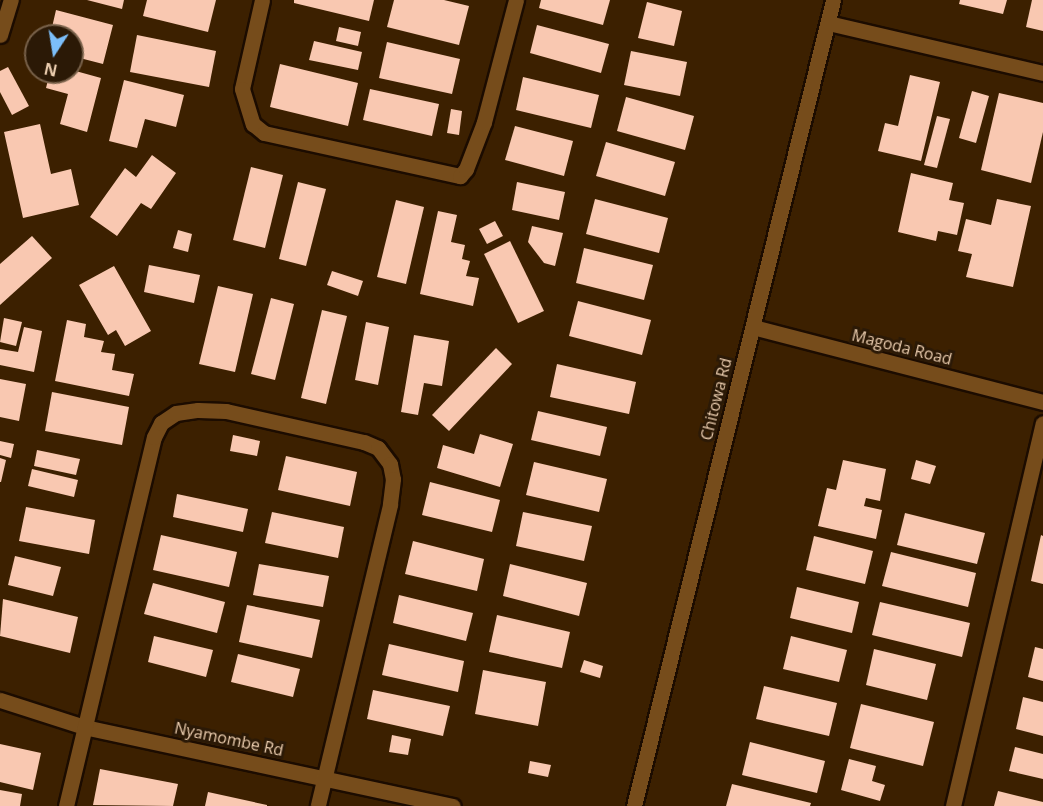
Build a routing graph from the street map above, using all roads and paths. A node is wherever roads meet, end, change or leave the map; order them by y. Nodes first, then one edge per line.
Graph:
1 (11, 0) edge
2 (262, 0) edge
3 (516, 0) edge
4 (833, 0) edge
5 (828, 22) junction
6 (0, 34) edge
7 (1043, 73) edge
8 (753, 327) junction
9 (1043, 402) edge
10 (1043, 423) edge
11 (0, 700) edge
12 (84, 727) junction
13 (325, 778) junction
14 (66, 806) edge
15 (318, 806) edge
16 (453, 806) edge
17 (634, 806) edge
18 (953, 806) edge

1 - 6 street
2 - 3 street
4 - 5 street, Chitowa Rd
5 - 7 street
5 - 8 street, Chitowa Rd
8 - 9 street, Magoda Road
8 - 17 street, Chitowa Rd
10 - 18 street
11 - 12 street, Nyamombe Rd
12 - 13 street, Nyamombe Rd
12 - 13 street
12 - 14 street
13 - 15 street
13 - 16 street, Nyamombe Rd

